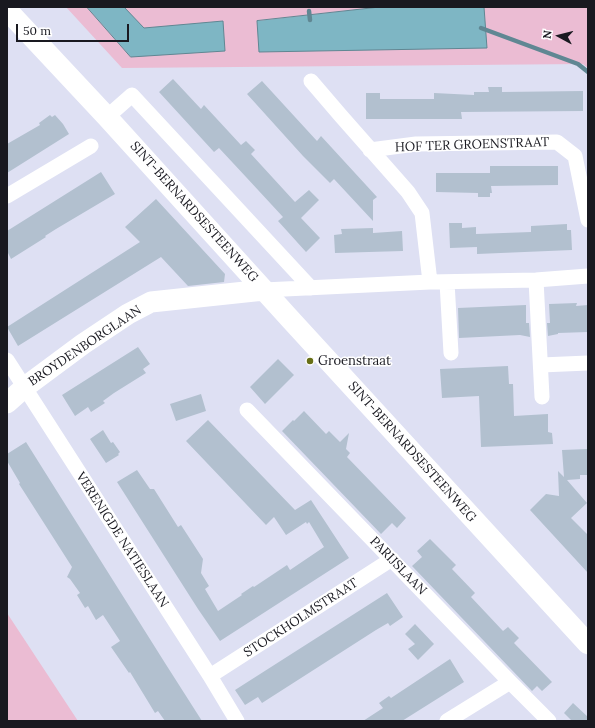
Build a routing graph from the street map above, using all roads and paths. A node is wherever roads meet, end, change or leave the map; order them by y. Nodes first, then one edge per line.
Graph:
1 (7, 10) edge
2 (311, 81) dead end
3 (107, 117) junction
4 (91, 146) dead end
5 (370, 150) junction
6 (7, 196) edge
7 (588, 220) edge
8 (588, 276) edge
9 (536, 280) junction
10 (430, 282) junction
11 (447, 282) junction
12 (311, 288) junction
13 (264, 290) junction
14 (451, 353) dead end
15 (7, 360) edge
16 (588, 363) edge
17 (541, 365) junction
18 (25, 387) junction
19 (542, 397) dead end
20 (7, 403) edge
21 (247, 410) dead end
22 (392, 559) junction
23 (588, 644) edge
24 (210, 676) junction
25 (510, 682) junction
26 (237, 721) edge
27 (447, 721) edge
28 (549, 721) edge

1 - 3 main road, SINT-BERNARDSESTEENWEG
2 - 5 street, HOF TER GROENSTRAAT
3 - 12 street
3 - 13 main road, SINT-BERNARDSESTEENWEG
4 - 6 street
5 - 7 street, HOF TER GROENSTRAAT
5 - 10 street, HOF TER GROENSTRAAT
8 - 9 street
9 - 11 street
9 - 17 street
10 - 11 street
10 - 12 street
11 - 14 street
12 - 13 street
13 - 18 main road, BROYDENBORGLAAN
13 - 23 main road, SINT-BERNARDSESTEENWEG
15 - 18 street, VERENIGDE NATIESLAAN
16 - 17 street
17 - 19 street
18 - 20 main road, BROYDENBORGLAAN
18 - 24 street, VERENIGDE NATIESLAAN
21 - 22 street, PARIJSLAAN
22 - 24 street, STOCKHOLMSTRAAT
22 - 25 street, PARIJSLAAN
24 - 26 street, VERENIGDE NATIESLAAN
25 - 27 street
25 - 28 street, PARIJSLAAN

